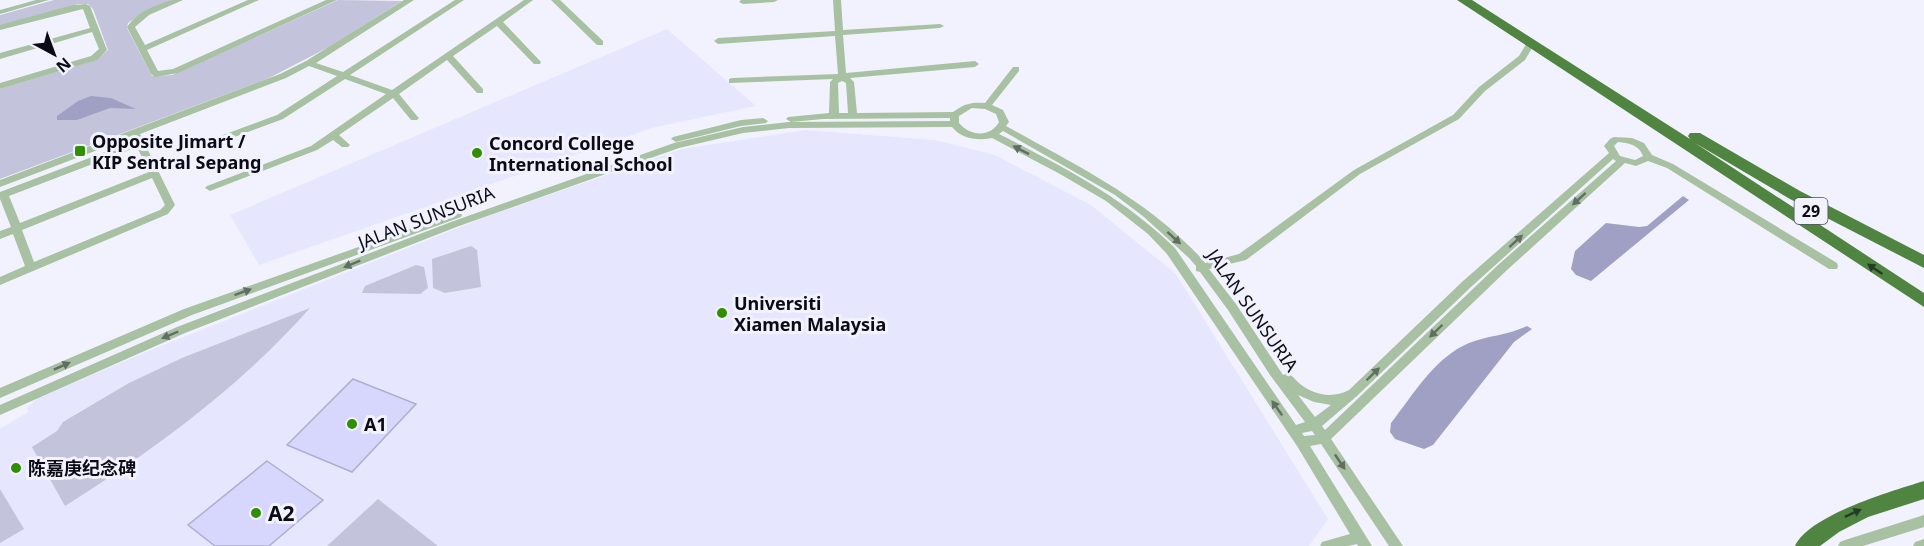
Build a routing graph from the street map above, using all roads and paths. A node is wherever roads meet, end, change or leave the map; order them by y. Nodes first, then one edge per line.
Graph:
1 (26, 0) edge
2 (45, 0) edge
3 (179, 0) edge
4 (255, 0) edge
5 (333, 0) edge
6 (409, 0) edge
7 (460, 0) edge
8 (529, 0) edge
9 (555, 0) edge
10 (774, 0) edge
11 (837, 0) edge
12 (1463, 0) edge
13 (1478, 0) edge
14 (743, 2) dead end
15 (0, 7) edge
16 (0, 12) edge
17 (498, 22) junction
18 (940, 26) dead end
19 (0, 28) edge
20 (95, 28) junction
21 (839, 33) junction
22 (718, 41) dead end
23 (600, 43) dead end
24 (1532, 43) junction
25 (143, 49) junction
26 (0, 56) edge
27 (448, 56) junction
28 (537, 62) dead end
29 (309, 63) junction
30 (975, 64) dead end
31 (1016, 69) dead end
32 (345, 76) junction
33 (842, 76) junction
34 (732, 81) dead end
35 (0, 86) edge
36 (480, 91) dead end
37 (394, 94) junction
38 (987, 106) junction
39 (834, 116) junction
40 (853, 116) junction
41 (414, 118) dead end
42 (955, 120) junction
43 (1002, 127) junction
44 (992, 134) junction
45 (333, 135) junction
46 (137, 138) junction
47 (345, 145) dead end
48 (199, 147) dead end
49 (1698, 151) junction
50 (1618, 157) junction
51 (1648, 157) junction
52 (154, 174) junction
53 (0, 184) edge
54 (210, 188) dead end
55 (2, 195) edge
56 (17, 229) junction
57 (0, 236) edge
58 (1924, 261) edge
59 (1833, 266) dead end
60 (31, 268) junction
61 (1200, 268) junction
62 (1924, 268) edge
63 (0, 281) edge
64 (1924, 301) edge
65 (1232, 307) junction
66 (0, 393) edge
67 (1353, 393) junction
68 (0, 410) edge
69 (1314, 425) junction
70 (1293, 431) junction
71 (1324, 438) junction
72 (1300, 442) junction
73 (1924, 490) edge
74 (1924, 521) edge
75 (1363, 542) edge
76 (1327, 546) edge
77 (1396, 546) edge
78 (1805, 546) edge
79 (1845, 546) edge

1 - 15 street
2 - 16 street
3 - 25 street
4 - 25 street
5 - 25 street
6 - 29 street
7 - 32 street
8 - 17 street
9 - 23 street
10 - 14 street
11 - 21 street
12 - 24 highway, 29
13 - 58 highway, 29
17 - 27 street
17 - 28 street
18 - 21 street
19 - 20 street
20 - 26 street
20 - 35 street
21 - 22 street
21 - 33 street
24 - 49 highway, 29
24 - 61 street
27 - 36 street
27 - 37 street
29 - 32 street
29 - 46 street
30 - 33 street
31 - 38 street
32 - 37 street
32 - 48 street
33 - 34 street
33 - 39 street
33 - 40 street
37 - 41 street
37 - 45 street
38 - 42 street
38 - 43 street
39 - 40 street, JALAN SUNSURIA
66 -> 39 street, JALAN SUNSURIA
40 - 42 street, JALAN SUNSURIA
42 - 44 street
42 -> 68 street, JALAN SUNSURIA
43 - 44 street
43 -> 61 street, JALAN SUNSURIA
70 -> 44 street, JALAN SUNSURIA
45 - 47 street
45 - 54 street
46 - 52 street
46 - 53 street
46 - 55 street
49 - 62 highway, 29
64 -> 49 highway
50 - 51 street
50 - 51 street
67 -> 50 street
50 -> 71 street
51 - 59 street
52 - 56 street
52 - 60 street
55 - 56 street
56 - 57 street
56 - 60 street
60 - 63 street
61 - 65 street, JALAN SUNSURIA
65 - 67 street
65 - 69 street, JALAN SUNSURIA
67 - 69 street
69 - 70 street
69 - 71 street, JALAN SUNSURIA
70 - 72 street, JALAN SUNSURIA
71 - 72 street
71 -> 77 street, JALAN SUNSURIA
72 - 75 street, JALAN SUNSURIA
78 -> 73 highway
74 - 79 street
75 - 76 street

